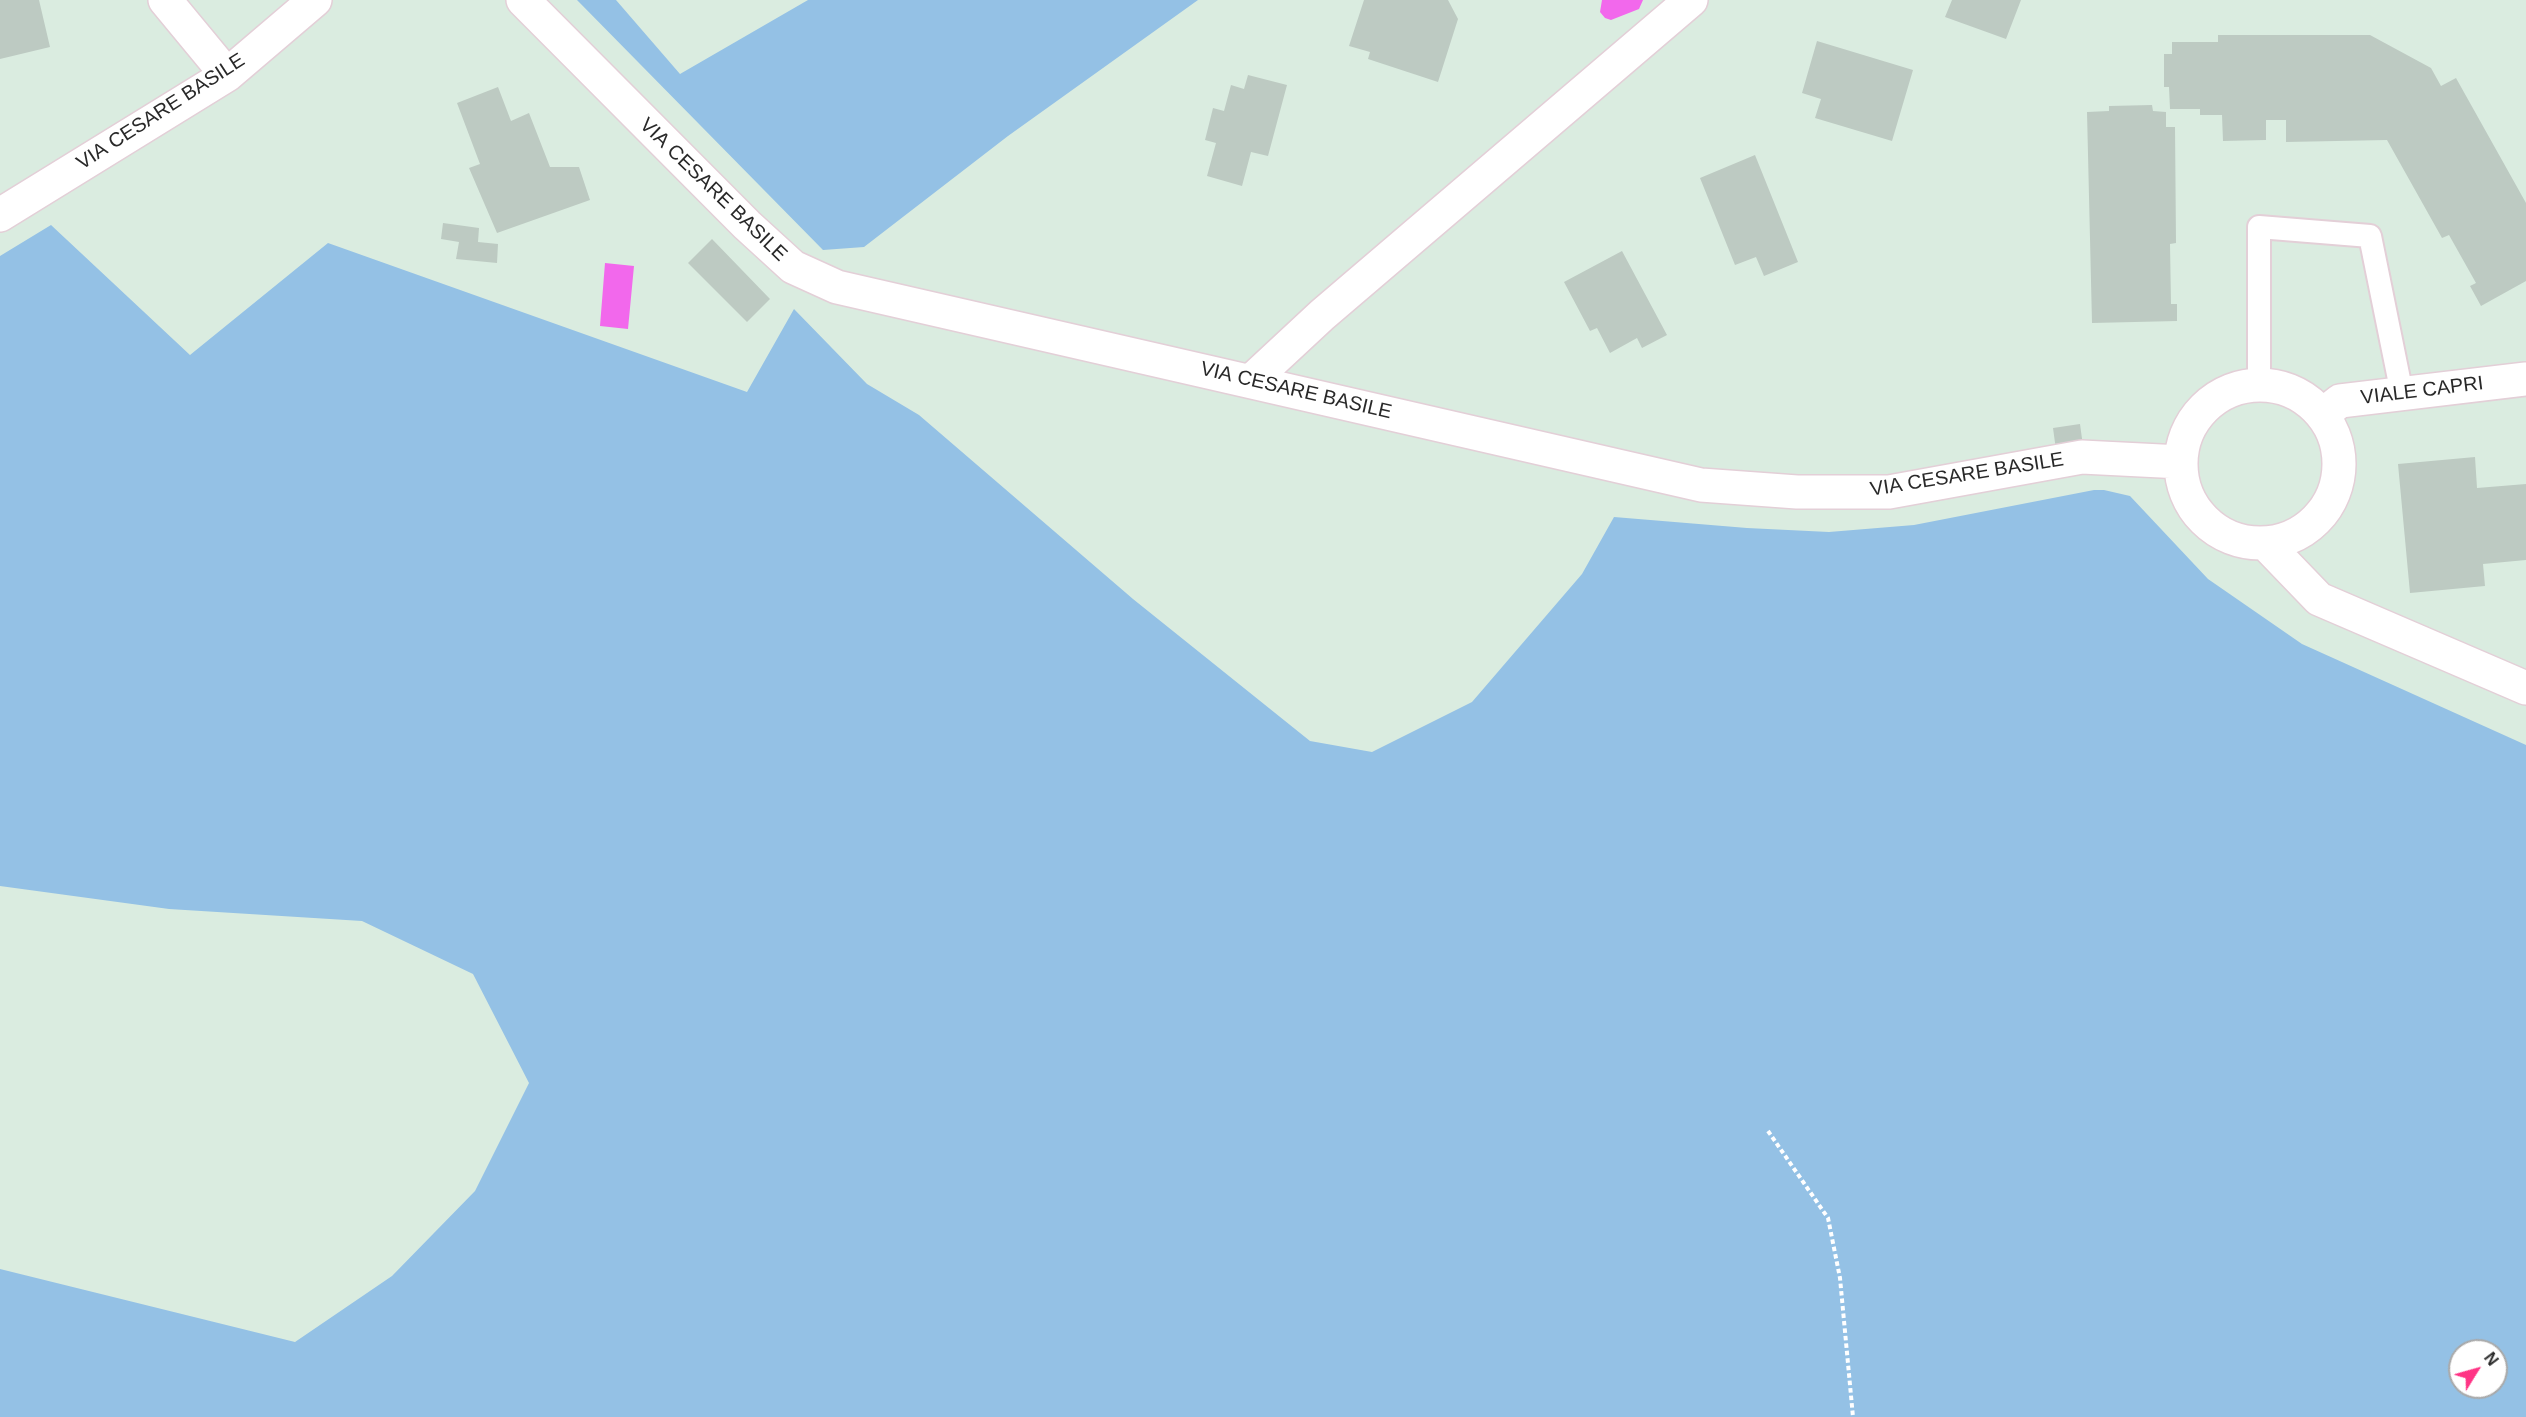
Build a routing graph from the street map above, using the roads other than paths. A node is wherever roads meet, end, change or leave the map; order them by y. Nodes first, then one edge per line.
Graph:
1 (165, 0) edge
2 (315, 0) edge
3 (523, 0) edge
4 (1691, 0) edge
5 (227, 75) junction
6 (0, 214) edge
7 (2526, 379) edge
8 (1251, 381) junction
9 (2259, 384) junction
10 (2402, 394) junction
11 (2322, 415) junction
12 (2181, 462) junction
13 (2266, 544) junction
14 (2526, 688) edge

1 - 5 street
2 - 5 street, VIA CESARE BASILE
3 - 8 street, VIA CESARE BASILE
4 - 8 street
5 - 6 street, VIA CESARE BASILE
7 - 10 street, VIALE CAPRI
8 - 12 street, VIA CESARE BASILE
9 - 10 lane
9 - 11 street
9 - 12 street
10 - 11 street, VIALE CAPRI
11 - 13 street
12 - 13 street
13 - 14 street

